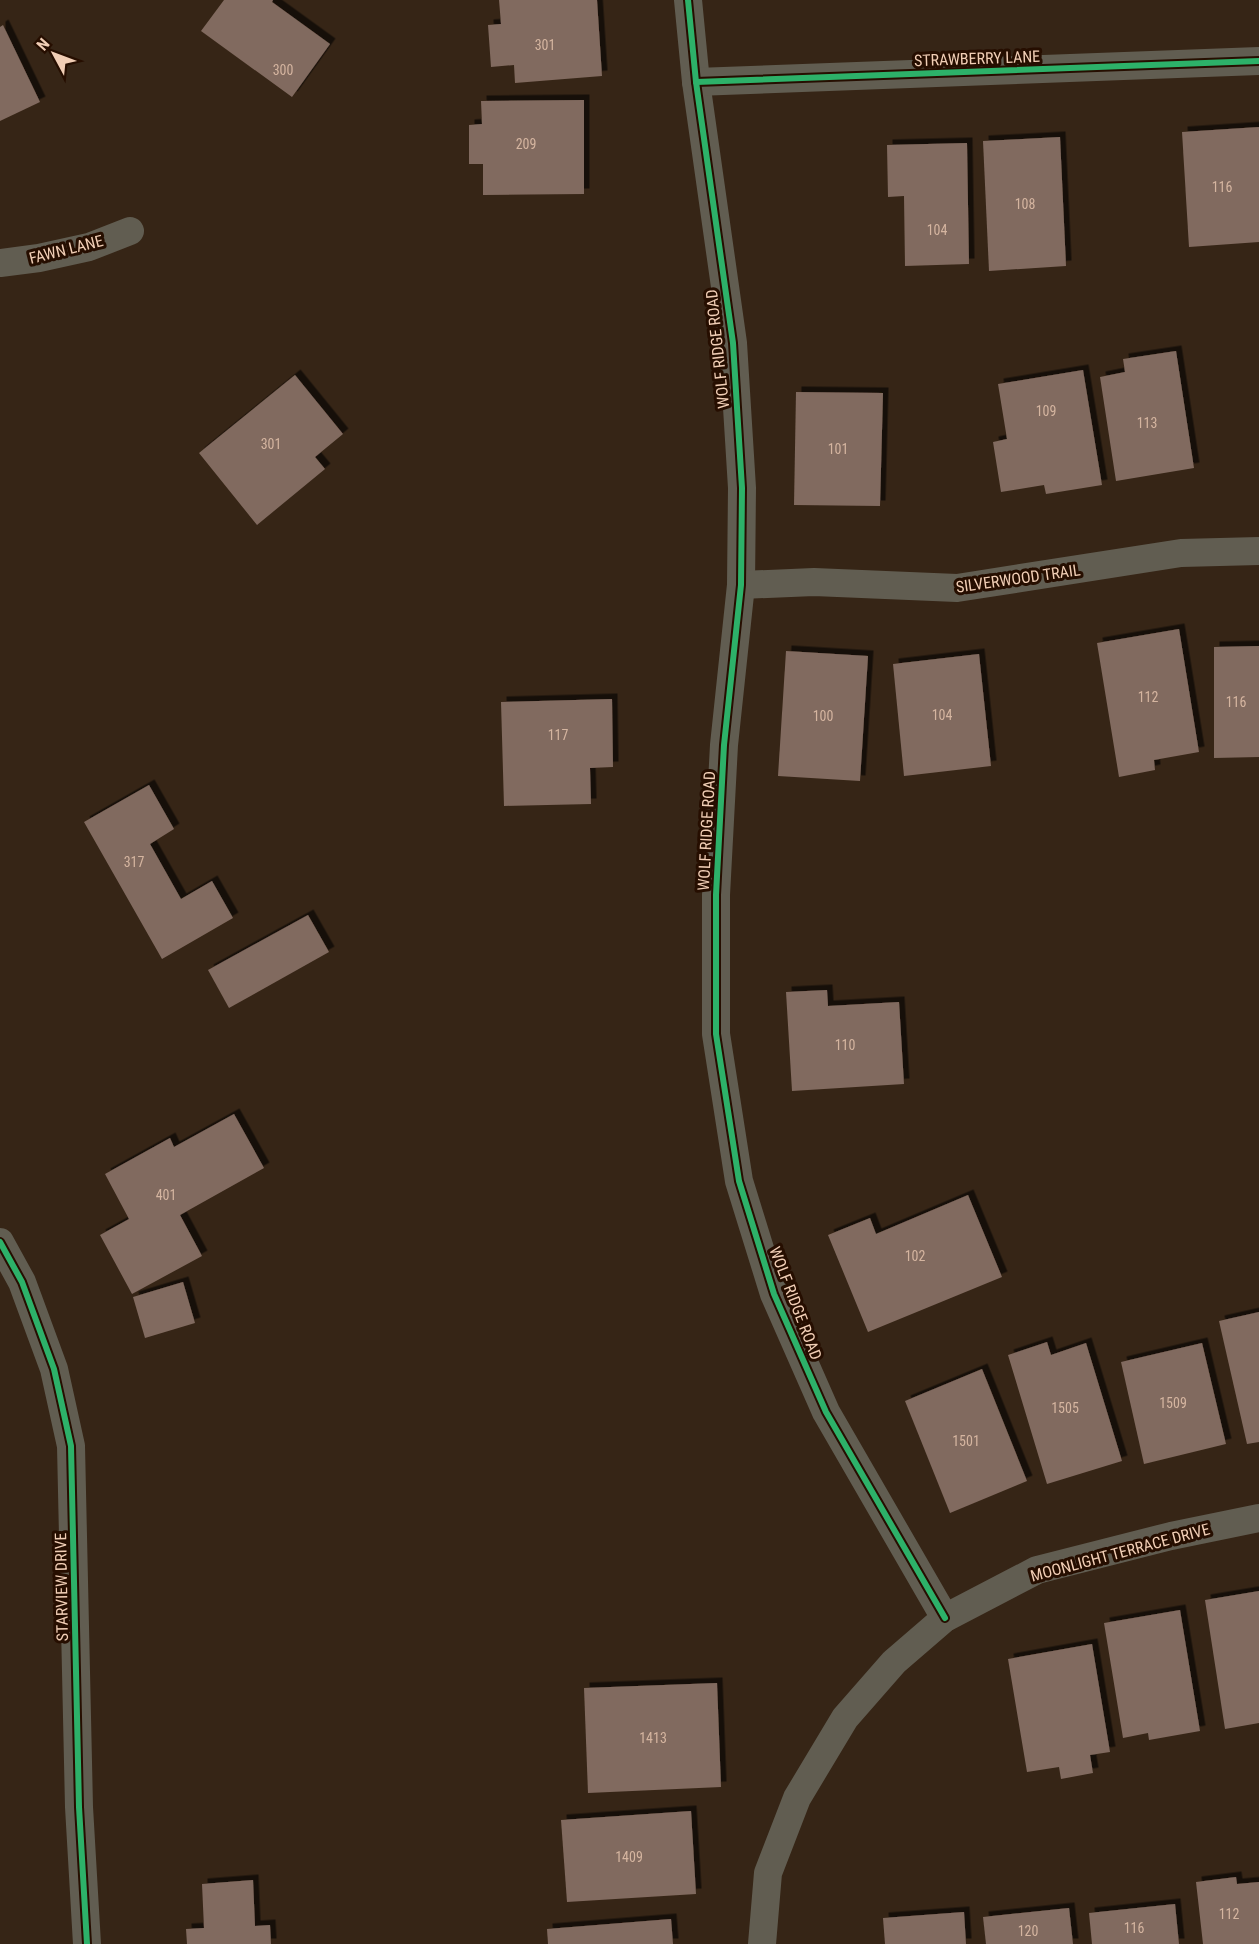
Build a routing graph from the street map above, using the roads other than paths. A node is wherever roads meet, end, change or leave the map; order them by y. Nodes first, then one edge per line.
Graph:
1 (688, 0) edge
2 (1259, 61) edge
3 (696, 82) junction
4 (130, 231) dead end
5 (0, 263) edge
6 (1259, 551) edge
7 (741, 585) junction
8 (0, 1242) edge
9 (1259, 1518) edge
10 (945, 1618) junction
11 (87, 1944) edge
12 (762, 1944) edge

1 - 3 street, WOLF RIDGE ROAD
2 - 3 street, STRAWBERRY LANE
3 - 7 street, WOLF RIDGE ROAD
4 - 5 street, FAWN LANE
6 - 7 street, SILVERWOOD TRAIL
7 - 10 street, WOLF RIDGE ROAD
8 - 11 street, STARVIEW DRIVE
9 - 10 street, MOONLIGHT TERRACE DRIVE
10 - 12 street, MOONLIGHT TERRACE DRIVE

